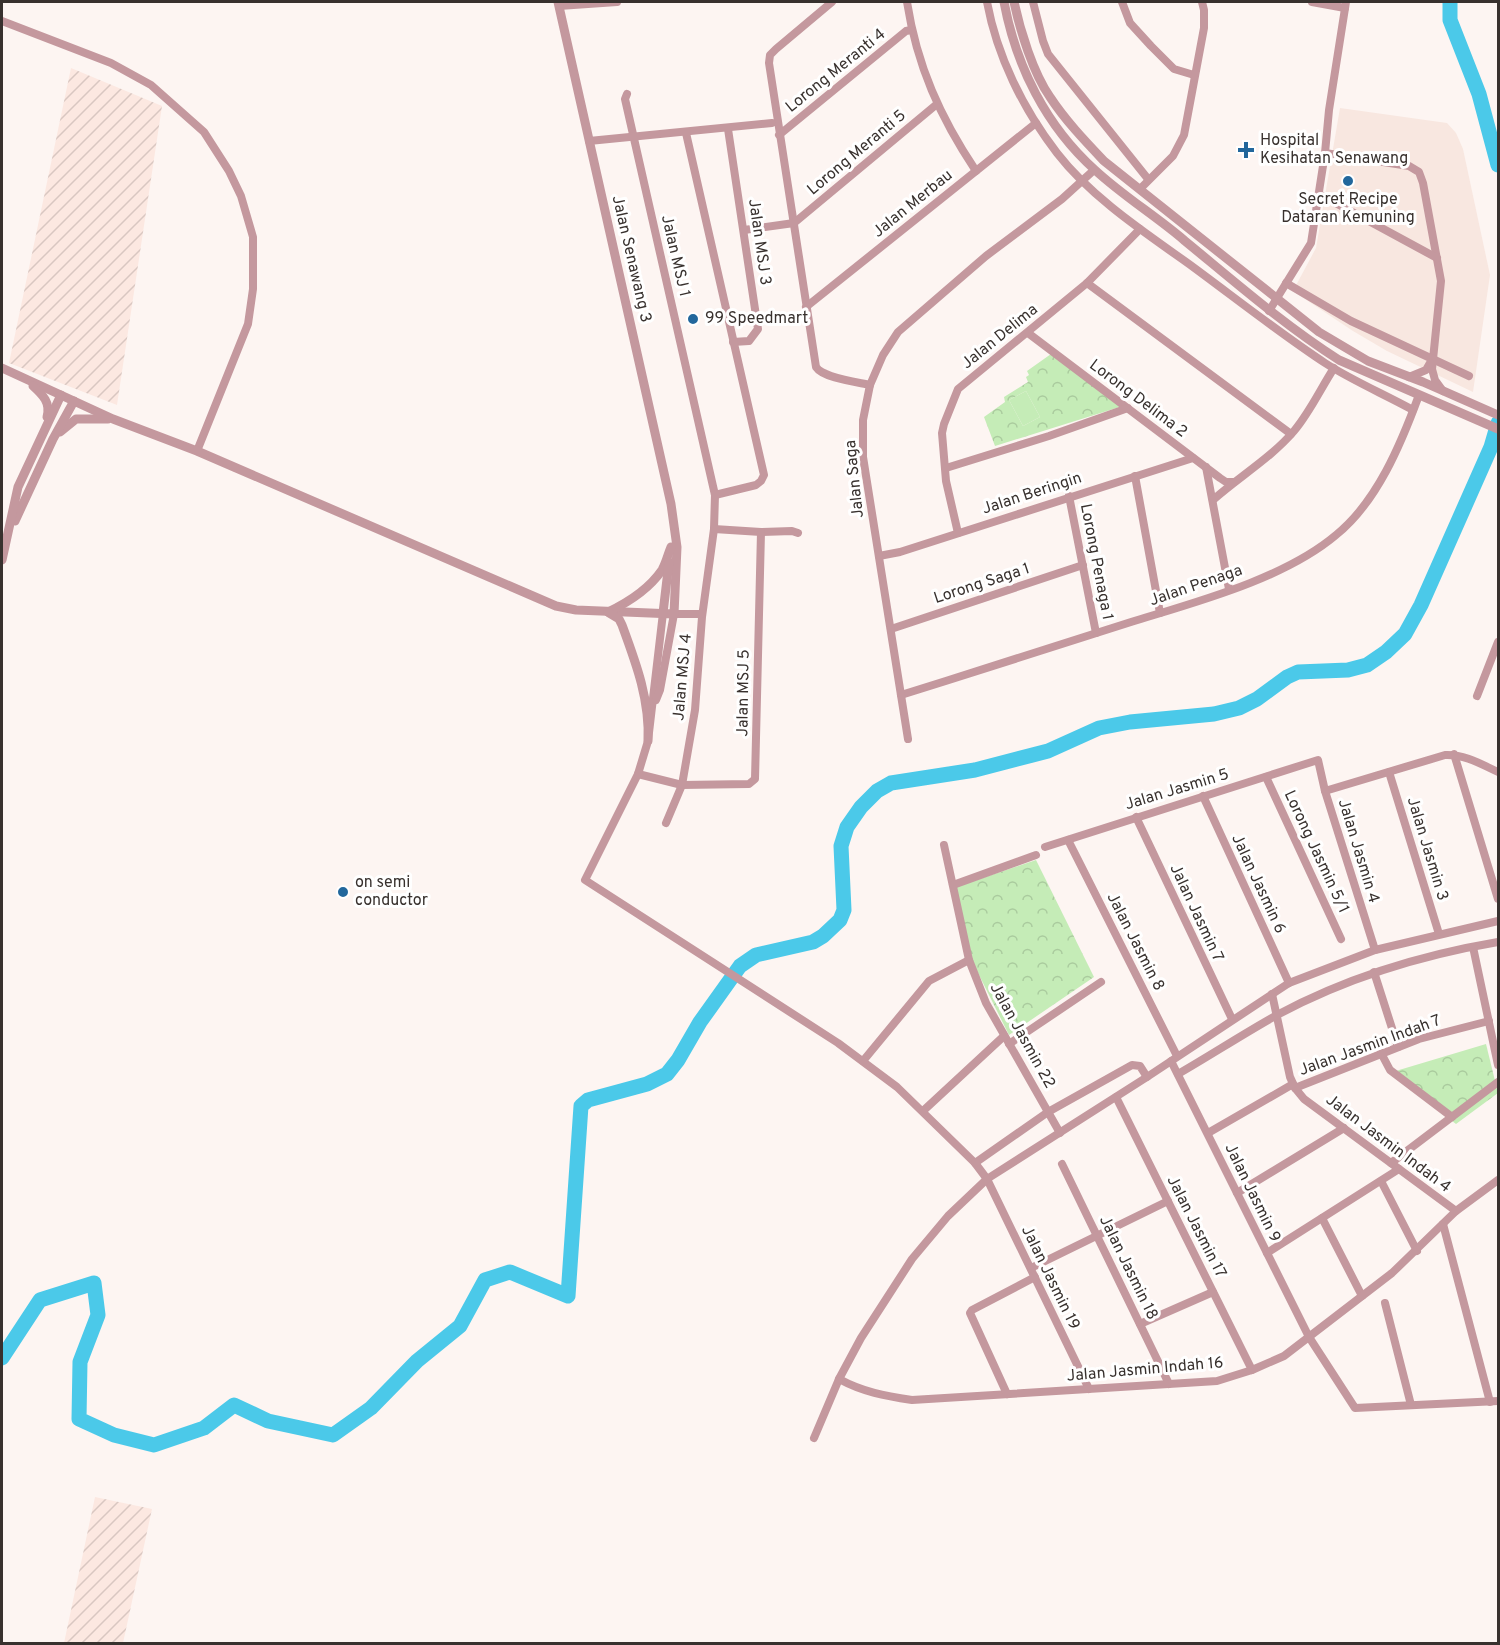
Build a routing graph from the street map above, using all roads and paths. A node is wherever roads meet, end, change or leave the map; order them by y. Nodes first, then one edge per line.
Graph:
1 (591, 2) edge
2 (617, 2) edge
3 (832, 2) edge
4 (906, 2) edge
5 (987, 2) edge
6 (1004, 2) edge
7 (1014, 2) edge
8 (1033, 2) edge
9 (1122, 2) edge
10 (1202, 2) edge
11 (1312, 2) edge
12 (559, 4) edge
13 (1345, 5) edge
14 (2, 21) edge
15 (911, 30) junction
16 (1194, 75) junction
17 (627, 94) dead end
18 (937, 104) junction
19 (772, 123) dead end
20 (1036, 123) junction
21 (728, 129) junction
22 (686, 133) junction
23 (779, 135) junction
24 (633, 136) junction
25 (589, 141) junction
26 (1325, 153) junction
27 (1094, 170) junction
28 (976, 171) junction
29 (1148, 179) junction
30 (1083, 181) junction
31 (1140, 189) junction
32 (1319, 194) junction
33 (794, 223) junction
34 (1140, 229) junction
35 (744, 230) junction
36 (1437, 258) junction
37 (1087, 283) junction
38 (1286, 283) junction
39 (1276, 299) junction
40 (806, 307) junction
41 (1269, 311) junction
42 (1028, 333) junction
43 (733, 342) junction
44 (1432, 359) junction
45 (1334, 368) junction
46 (2, 369) edge
47 (1469, 376) dead end
48 (1409, 377) junction
49 (28, 381) junction
50 (870, 385) junction
51 (1443, 391) junction
52 (61, 395) junction
53 (1419, 395) junction
54 (74, 401) junction
55 (1128, 408) junction
56 (1413, 410) junction
57 (1498, 415) edge
58 (113, 419) junction
59 (1498, 429) edge
60 (1291, 434) junction
61 (53, 439) junction
62 (36, 448) junction
63 (197, 451) junction
64 (1193, 458) junction
65 (1206, 467) junction
66 (946, 468) junction
67 (1135, 476) junction
68 (1234, 482) junction
69 (715, 495) junction
70 (1069, 496) junction
71 (1213, 500) junction
72 (674, 523) junction
73 (714, 529) junction
74 (761, 532) junction
75 (958, 532) junction
76 (798, 533) dead end
77 (7, 537) junction
78 (670, 547) junction
79 (879, 556) junction
80 (2, 560) edge
81 (1083, 565) junction
82 (1229, 589) junction
83 (607, 612) junction
84 (663, 613) junction
85 (1160, 613) junction
86 (674, 614) junction
87 (702, 614) junction
88 (891, 629) junction
89 (1096, 633) junction
90 (1498, 642) edge
91 (1496, 659) edge
92 (901, 695) junction
93 (1477, 696) dead end
94 (653, 707) junction
95 (908, 739) dead end
96 (648, 741) junction
97 (1454, 754) junction
98 (1318, 760) joint
99 (1389, 772) junction
100 (1498, 772) edge
101 (638, 774) junction
102 (1266, 777) junction
103 (682, 786) junction
104 (1325, 791) junction
105 (1203, 796) junction
106 (1136, 817) junction
107 (666, 824) dead end
108 (1068, 840) junction
109 (944, 845) dead end
110 (1045, 847) dead end
111 (1036, 855) dead end
112 (952, 885) junction
113 (1498, 899) edge
114 (1498, 921) edge
115 (1439, 934) junction
116 (1341, 939) dead end
117 (1498, 942) edge
118 (1473, 947) junction
119 (1375, 950) junction
120 (969, 960) junction
121 (1374, 972) junction
122 (1101, 982) dead end
123 (1289, 983) junction
124 (1272, 994) junction
125 (1277, 1016) junction
126 (1232, 1019) junction
127 (1489, 1021) junction
128 (1004, 1036) junction
129 (1009, 1044) junction
130 (1398, 1047) junction
131 (1381, 1053) junction
132 (1174, 1058) junction
133 (863, 1061) junction
134 (1498, 1065) edge
135 (1178, 1074) junction
136 (1147, 1077) junction
137 (1498, 1082) edge
138 (1294, 1086) junction
139 (1116, 1097) junction
140 (923, 1111) junction
141 (1048, 1112) junction
142 (1452, 1117) junction
143 (1344, 1128) junction
144 (1060, 1133) junction
145 (1208, 1133) junction
146 (975, 1163) junction
147 (1391, 1163) junction
148 (1062, 1164) dead end
149 (1399, 1169) junction
150 (987, 1179) junction
151 (1498, 1180) edge
152 (1381, 1181) junction
153 (1237, 1193) junction
154 (1168, 1201) junction
155 (1456, 1211) junction
156 (1322, 1218) junction
157 (1443, 1224) junction
158 (1097, 1236) junction
159 (1417, 1251) junction
160 (1267, 1253) junction
161 (1031, 1268) junction
162 (1035, 1277) junction
163 (1213, 1292) junction
164 (1362, 1296) junction
165 (1385, 1303) dead end
166 (1140, 1324) junction
167 (1309, 1337) junction
168 (1252, 1370) junction
169 (839, 1379) junction
170 (1169, 1383) junction
171 (1089, 1389) junction
172 (1007, 1394) junction
173 (1494, 1401) edge
174 (1411, 1405) junction
175 (814, 1438) dead end

1 - 2 street
1 - 12 street
3 - 23 street
4 - 15 street
5 - 20 street
6 - 27 street
7 - 31 street
8 - 29 street
9 - 16 street
10 - 16 street
11 - 13 street
12 - 25 street, Jalan Senawang 3
13 - 26 street
14 - 63 street
15 - 18 street
15 - 23 street, Lorong Meranti 4
16 - 29 street
17 - 24 street, Jalan MSJ 1
18 - 28 street
18 - 33 street, Lorong Meranti 5
19 - 21 street
20 - 28 street, Jalan Merbau
20 - 30 street
21 - 22 street
21 - 35 street, Jalan MSJ 3
22 - 24 street
22 - 43 street
23 - 33 street
24 - 25 street
24 - 69 street, Jalan MSJ 1
25 - 72 street, Jalan Senawang 3
26 - 32 street
26 - 36 street
27 - 30 street, Jalan Saga
27 - 41 street
28 - 40 street, Jalan Merbau
29 - 31 street
30 - 34 street
30 - 50 street, Jalan Saga
31 - 39 street
32 - 36 street
32 - 38 street
33 - 35 street
33 - 40 street
34 - 37 street, Jalan Delima
34 - 45 street
35 - 43 street, Jalan MSJ 3
36 - 44 street
37 - 42 street, Jalan Delima
37 - 60 street
38 - 39 street
38 - 44 street
39 - 41 street
39 - 48 street
40 - 50 street
41 - 53 street
42 - 55 street, Lorong Delima 2
42 - 66 street, Jalan Delima
43 - 69 street
44 - 47 street
44 - 48 street
44 - 51 street
45 - 56 street
45 - 60 street
46 - 49 street
48 - 51 street
49 - 52 street
49 - 62 street
50 - 79 street, Jalan Saga
51 - 57 street
52 - 54 street
52 - 62 street
53 - 56 street, Jalan Penaga
53 - 59 street
54 - 58 street
54 - 61 street
55 - 64 street, Lorong Delima 2
55 - 66 street
56 - 82 street, Jalan Penaga
58 - 61 street
58 - 63 street
60 - 68 street
61 - 77 street
62 - 77 street
63 - 83 street
64 - 65 street, Lorong Delima 2
64 - 67 street, Jalan Beringin
65 - 68 street, Lorong Delima 2
65 - 71 street
66 - 75 street, Jalan Delima
67 - 70 street, Jalan Beringin
67 - 85 street
68 - 71 street
69 - 73 street, Jalan MSJ 1
70 - 75 street, Jalan Beringin
70 - 81 street, Lorong Penaga 1
71 - 82 street
72 - 78 street, Jalan Senawang 3
72 - 86 street, Jalan Senawang 3
73 - 74 street
73 - 87 street, Jalan MSJ 4
74 - 76 street
74 - 103 street, Jalan MSJ 5
75 - 79 street, Jalan Beringin
77 - 80 street
78 - 83 street
78 - 84 street, Jalan Senawang 3
79 - 88 street, Jalan Saga
81 - 88 street, Lorong Saga 1
81 - 89 street, Lorong Penaga 1
82 - 85 street, Jalan Penaga
83 - 84 street
83 - 96 street
84 - 86 street
84 - 94 street
85 - 89 street, Jalan Penaga
86 - 87 street
86 - 94 street
87 - 103 street, Jalan MSJ 4
88 - 92 street, Jalan Saga
89 - 92 street, Jalan Penaga
90 - 91 street
91 - 93 street
92 - 95 street, Jalan Saga
94 - 96 street
96 - 101 street
97 - 99 street
97 - 100 street
97 - 113 street
98 - 102 street, Jalan Jasmin 5
98 - 104 street, Jalan Jasmin 4
99 - 104 street
99 - 115 street, Jalan Jasmin 3
101 - 103 street
101 - 133 street, Jalan Jasmin 19
102 - 105 street, Jalan Jasmin 5
102 - 116 street, Lorong Jasmin 5/1
103 - 107 street, Jalan MSJ 4
104 - 119 street, Jalan Jasmin 4
105 - 106 street, Jalan Jasmin 5
105 - 123 street, Jalan Jasmin 6
106 - 108 street, Jalan Jasmin 5
106 - 126 street, Jalan Jasmin 7
108 - 110 street, Jalan Jasmin 5
108 - 132 street, Jalan Jasmin 8
109 - 112 street, Jalan Jasmin 22
111 - 112 street
112 - 120 street, Jalan Jasmin 22
114 - 115 street
115 - 119 street
117 - 118 street
118 - 121 street
118 - 127 street
119 - 123 street
120 - 128 street, Jalan Jasmin 22
120 - 133 street
121 - 125 street
121 - 130 street
122 - 129 street
123 - 124 street
124 - 125 street
124 - 126 street
125 - 135 street
125 - 138 street
126 - 132 street
127 - 130 street, Jalan Jasmin Indah 7
127 - 134 street
128 - 129 street, Jalan Jasmin 22
128 - 140 street
129 - 141 street, Jalan Jasmin 22
130 - 131 street, Jalan Jasmin Indah 7
131 - 138 street, Jalan Jasmin Indah 7
131 - 142 street
132 - 135 street, Jalan Jasmin 9
132 - 136 street
133 - 140 street, Jalan Jasmin 19
135 - 145 street, Jalan Jasmin 9
136 - 139 street
136 - 141 street
137 - 142 street
138 - 143 street, Jalan Jasmin Indah 4
138 - 145 street, Jalan Jasmin Indah 7
139 - 144 street
139 - 154 street, Jalan Jasmin 17
140 - 146 street, Jalan Jasmin 19
141 - 144 street, Jalan Jasmin 22
141 - 146 street
142 - 147 street
143 - 147 street, Jalan Jasmin Indah 4
143 - 153 street
144 - 150 street
145 - 153 street, Jalan Jasmin 9
146 - 150 street, Jalan Jasmin 19
147 - 149 street, Jalan Jasmin Indah 4
148 - 158 street, Jalan Jasmin 18
149 - 152 street
149 - 155 street, Jalan Jasmin Indah 4
150 - 161 street, Jalan Jasmin 19
150 - 169 street
151 - 155 street, Jalan Jasmin Indah 16
152 - 156 street
152 - 159 street
153 - 160 street, Jalan Jasmin 9
154 - 158 street
154 - 163 street, Jalan Jasmin 17
155 - 157 street, Jalan Jasmin Indah 16
156 - 160 street
156 - 164 street
157 - 159 street, Jalan Jasmin Indah 16
157 - 173 street
158 - 161 street
158 - 166 street, Jalan Jasmin 18
159 - 164 street, Jalan Jasmin Indah 16
160 - 167 street, Jalan Jasmin 9
161 - 162 street, Jalan Jasmin 19
162 - 171 street, Jalan Jasmin 19
162 - 172 street
163 - 166 street
163 - 168 street, Jalan Jasmin 17
164 - 167 street, Jalan Jasmin Indah 16
165 - 174 street
166 - 170 street, Jalan Jasmin 18
167 - 168 street, Jalan Jasmin Indah 16
167 - 174 street, Jalan Jasmin 9
168 - 170 street, Jalan Jasmin Indah 16
169 - 172 street, Jalan Jasmin Indah 16
169 - 175 street
170 - 171 street, Jalan Jasmin Indah 16
171 - 172 street, Jalan Jasmin Indah 16
173 - 174 street

